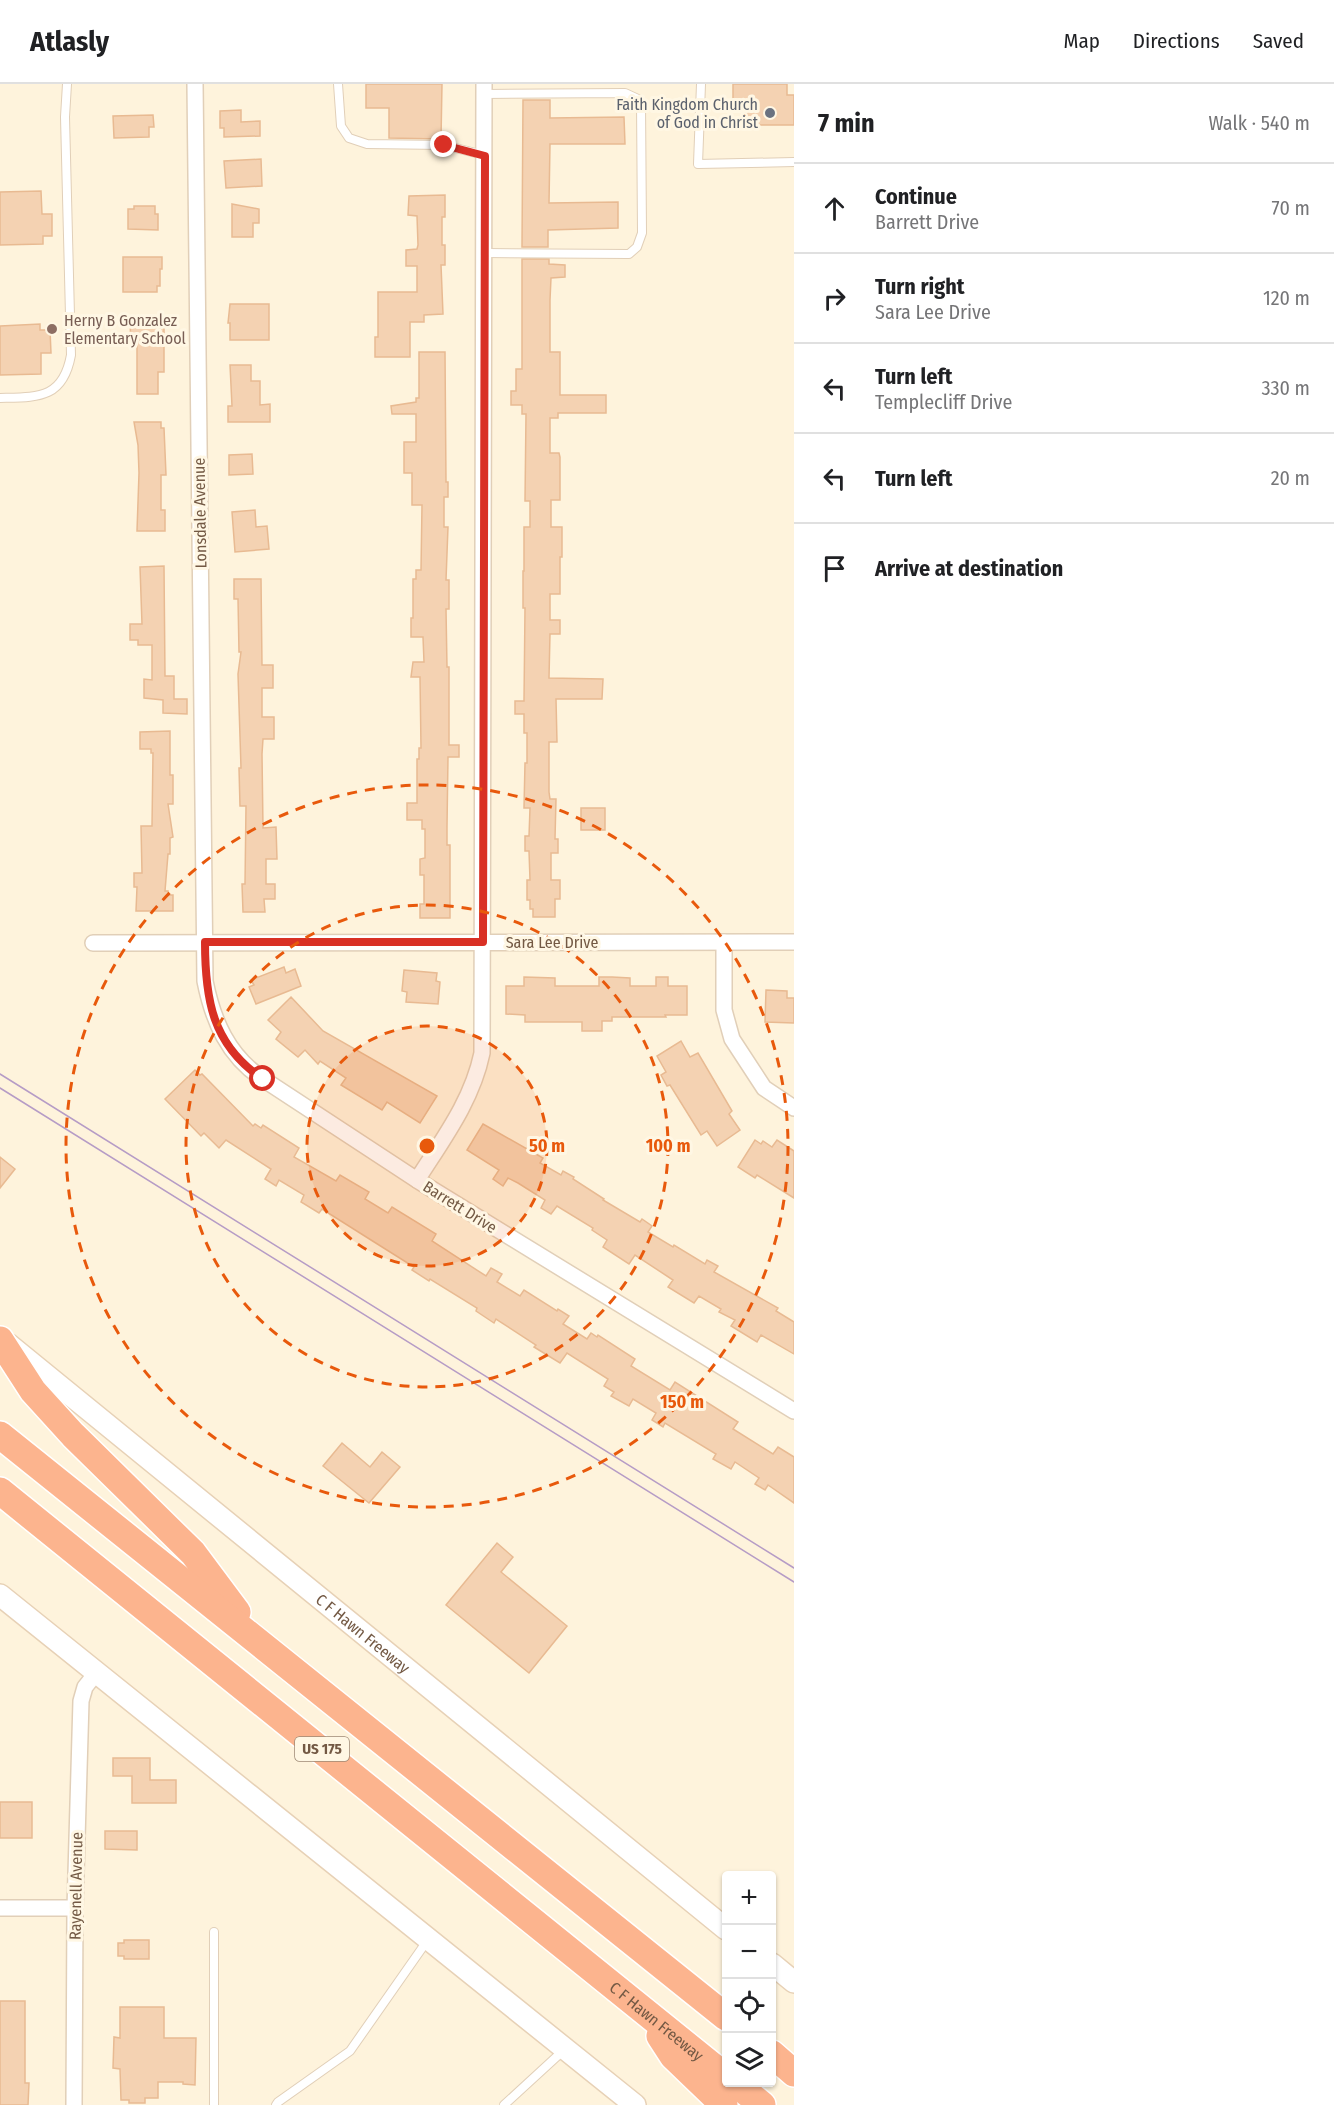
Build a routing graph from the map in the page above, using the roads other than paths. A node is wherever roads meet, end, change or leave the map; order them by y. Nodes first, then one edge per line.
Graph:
1 (67, 84) edge
2 (195, 84) edge
3 (338, 84) edge
4 (701, 84) edge
5 (484, 89) edge
6 (485, 156) junction
7 (794, 162) edge
8 (485, 253) junction
9 (0, 398) edge
10 (205, 942) junction
11 (483, 942) junction
12 (724, 942) junction
13 (794, 942) edge
14 (93, 943) dead end
15 (794, 1108) edge
16 (417, 1180) junction
17 (0, 1339) edge
18 (794, 1412) edge
19 (0, 1436) edge
20 (0, 1491) edge
21 (0, 1595) edge
22 (260, 1643) junction
23 (97, 1672) junction
24 (0, 1908) edge
25 (75, 1908) junction
26 (722, 1926) edge
27 (214, 1932) dead end
28 (428, 1940) junction
29 (776, 1968) edge
30 (794, 1982) edge
31 (643, 2009) junction
32 (722, 2014) edge
33 (565, 2049) junction
34 (776, 2052) edge
35 (776, 2058) edge
36 (794, 2061) edge
37 (794, 2073) edge
38 (722, 2074) edge
39 (740, 2087) edge
40 (74, 2105) edge
41 (214, 2105) edge
42 (276, 2105) edge
43 (504, 2105) edge
44 (635, 2105) edge
45 (724, 2105) edge
46 (762, 2105) edge

1 - 9 lane
2 - 10 street, Lonsdale Avenue
3 - 6 lane
4 - 7 lane
5 - 6 street
5 - 8 lane
6 - 8 street
8 - 11 street
10 - 11 street, Sara Lee Drive
10 - 14 street, Sara Lee Drive
10 - 16 street, Barrett Drive
11 - 12 street, Sara Lee Drive
11 - 16 street
12 - 13 street, Sara Lee Drive
12 - 15 street
16 - 18 street, Barrett Drive
17 - 22 highway
17 - 26 main road, C F Hawn Freeway
19 - 22 highway, US 175
20 - 31 highway, C F Hawn Freeway / US 175
21 - 23 main road
22 - 32 highway, US 175
23 - 25 street, Rayenell Avenue
23 - 28 main road
24 - 25 street
25 - 40 street, Rayenell Avenue
27 - 41 lane
28 - 33 main road
28 - 42 lane
29 - 30 main road
31 - 38 highway, C F Hawn Freeway / US 175
31 - 45 highway
33 - 43 lane
33 - 44 main road
34 - 36 highway
35 - 37 highway
39 - 46 highway

